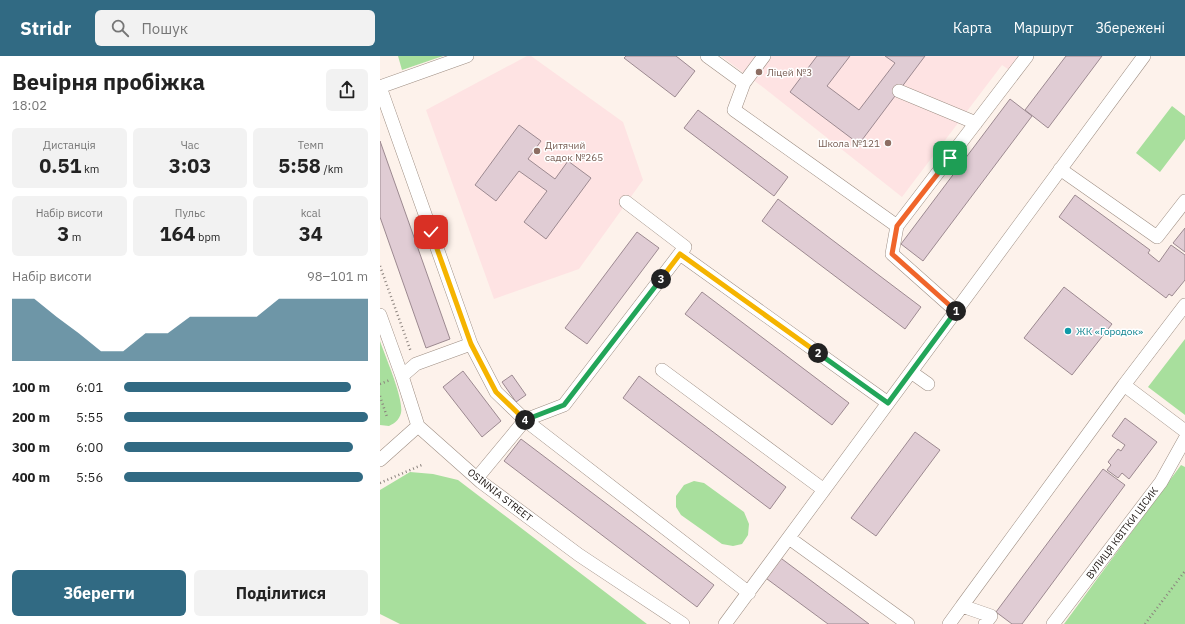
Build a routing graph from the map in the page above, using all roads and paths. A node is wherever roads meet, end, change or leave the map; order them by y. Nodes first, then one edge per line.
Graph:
1 (467, 56) edge
2 (707, 56) edge
3 (764, 56) edge
4 (1027, 56) edge
5 (1144, 56) edge
6 (744, 83) junction
7 (380, 87) edge
8 (899, 91) dead end
9 (976, 123) junction
10 (1060, 169) junction
11 (1185, 201) edge
12 (626, 202) dead end
13 (897, 226) junction
14 (680, 254) junction
15 (380, 266) edge
16 (1185, 305) edge
17 (956, 310) junction
18 (380, 315) edge
19 (471, 344) junction
20 (416, 364) junction
21 (662, 370) dead end
22 (911, 372) junction
23 (402, 376) junction
24 (928, 384) dead end
25 (1124, 385) junction
26 (380, 396) edge
27 (888, 403) junction
28 (388, 417) dead end
29 (525, 420) junction
30 (418, 426) junction
31 (1185, 431) edge
32 (1185, 439) edge
33 (380, 460) edge
34 (424, 464) dead end
35 (477, 478) junction
36 (380, 484) edge
37 (824, 490) junction
38 (789, 538) junction
39 (1185, 571) edge
40 (749, 593) junction
41 (962, 606) junction
42 (683, 624) edge
43 (725, 624) edge
44 (908, 624) edge
45 (949, 624) edge
46 (985, 624) edge
47 (1053, 624) edge
48 (1145, 624) edge

1 - 7 street
2 - 6 street
3 - 6 street
4 - 9 street
5 - 10 street
6 - 13 street
7 - 19 street
8 - 9 street
9 - 13 street
10 - 11 street
10 - 17 street
12 - 14 street
13 - 17 street
14 - 27 street
14 - 29 street
15 - 20 path
16 - 25 street
17 - 22 street
18 - 23 street
19 - 20 street
19 - 29 street
20 - 23 street
21 - 37 street
22 - 24 street
22 - 27 street
23 - 30 street
25 - 31 street
25 - 41 street
26 - 28 path
27 - 37 street
29 - 35 street
29 - 40 street
30 - 33 street
30 - 35 street, OSINNIA STREET
32 - 47 street, ВУЛИЦЯ КВІТКИ ЦІСИК
34 - 36 path
35 - 42 street, OSINNIA STREET
37 - 38 street
38 - 40 street
38 - 44 street
39 - 48 path
40 - 43 street
41 - 45 street
41 - 46 street

